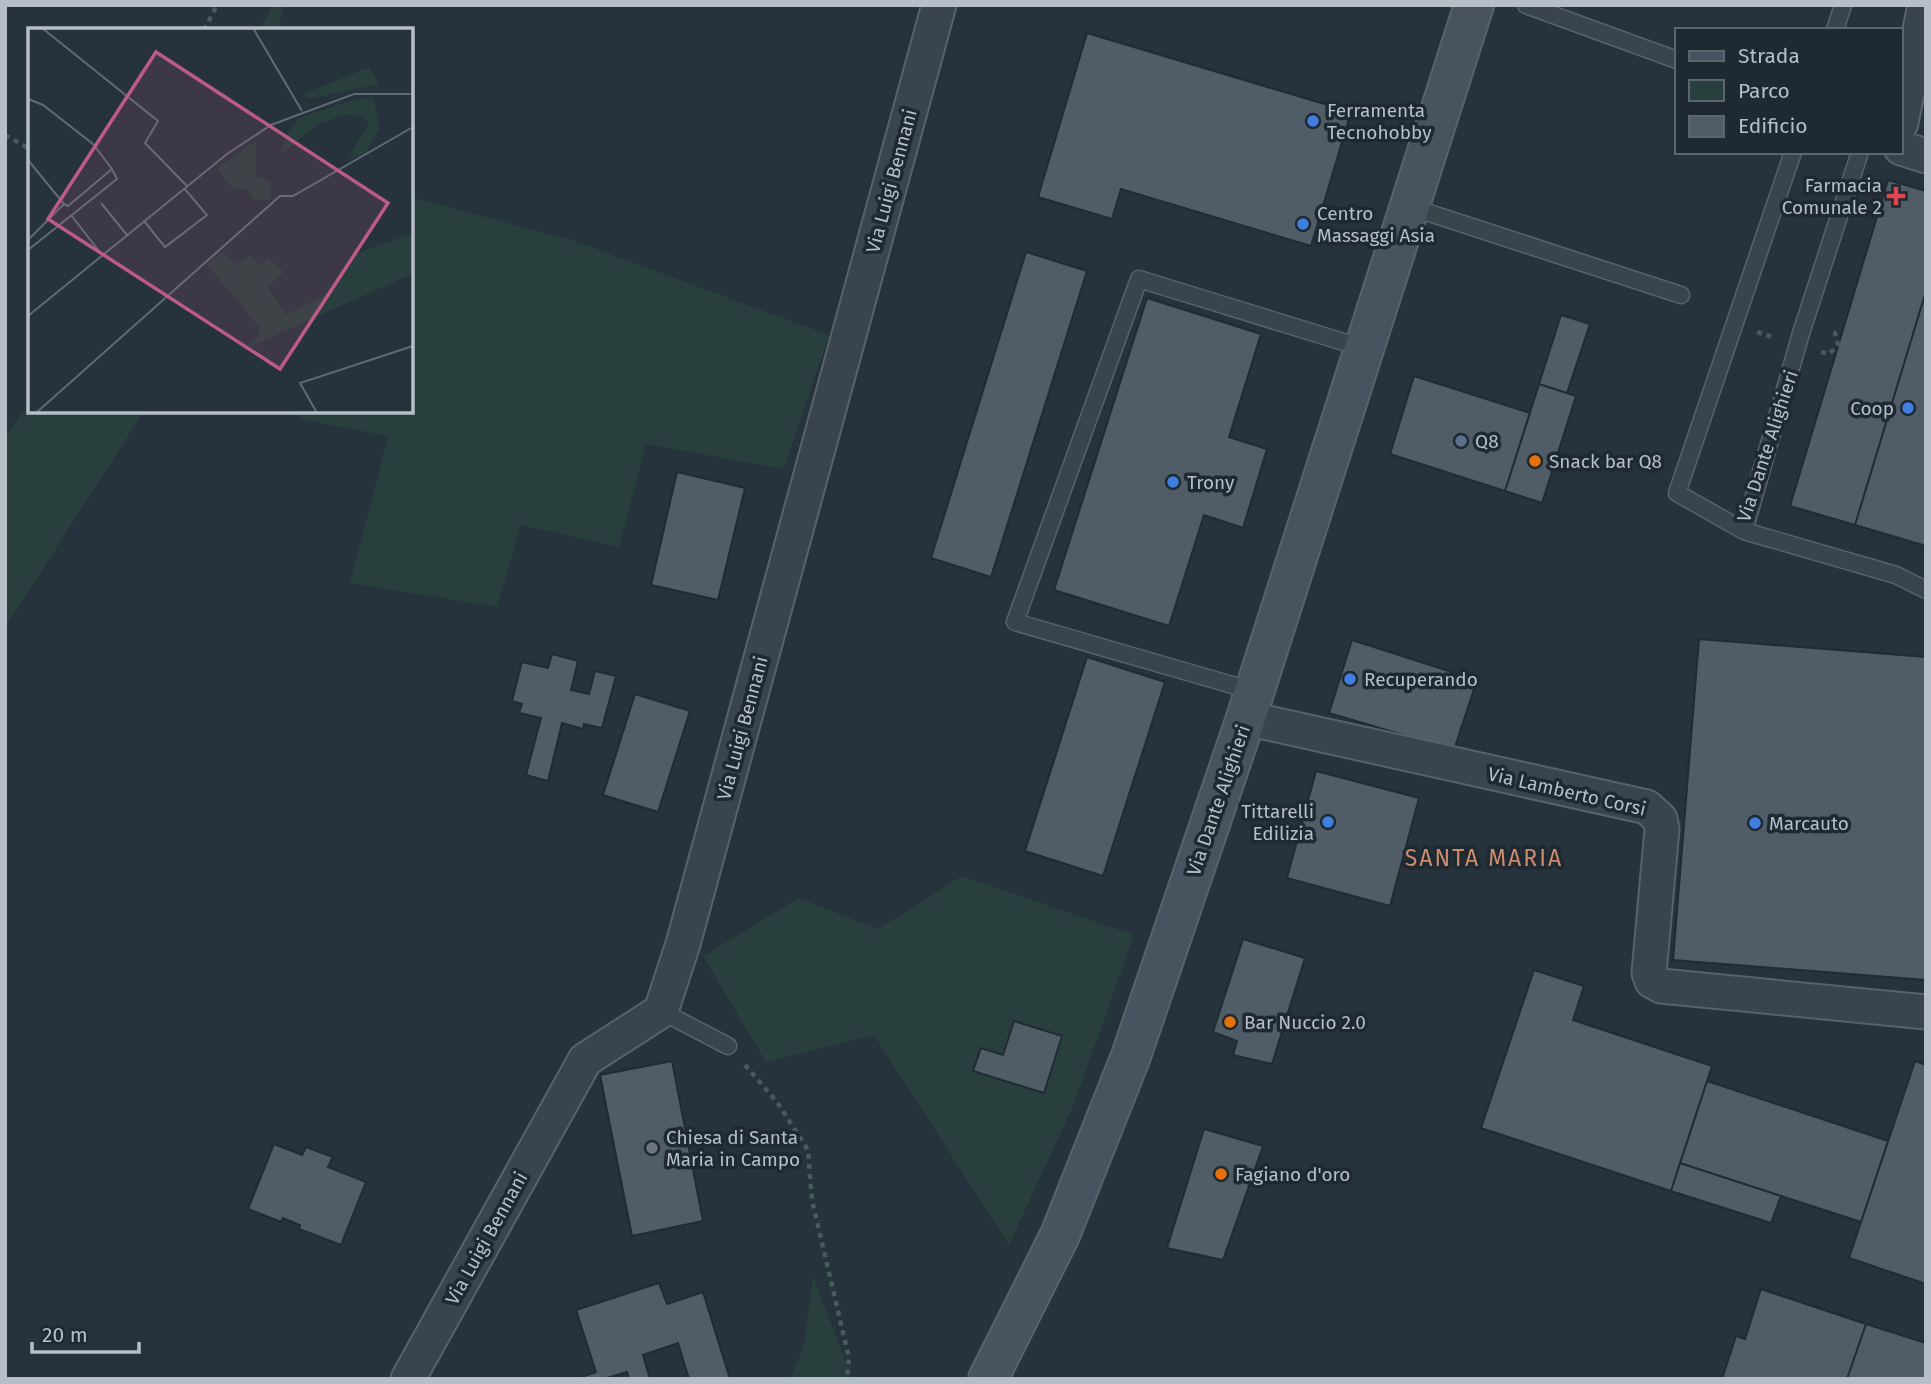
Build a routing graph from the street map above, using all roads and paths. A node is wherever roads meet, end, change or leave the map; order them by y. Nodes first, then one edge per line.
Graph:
1 (217, 5) edge
2 (939, 5) edge
3 (1474, 5) edge
4 (1526, 5) edge
5 (1843, 5) edge
6 (1925, 5) edge
7 (205, 28) edge
8 (1836, 28) edge
9 (1675, 59) edge
10 (1903, 114) edge
11 (5, 135) edge
12 (28, 148) edge
13 (1903, 149) edge
14 (1792, 154) edge
15 (1859, 154) edge
16 (1926, 156) edge
17 (1408, 206) junction
18 (1681, 295) dead end
19 (1734, 324) junction
20 (1798, 345) junction
21 (1838, 345) dead end
22 (1363, 348) junction
23 (1744, 530) junction
24 (1926, 590) edge
25 (1250, 704) junction
26 (661, 1011) junction
27 (1926, 1012) edge
28 (728, 1046) joint
29 (408, 1379) edge
30 (847, 1379) edge
31 (988, 1379) edge

1 - 7 path
2 - 26 street, Via Luigi Bennani
3 - 17 main road, Via Dante Alighieri
4 - 9 lane
5 - 8 lane
6 - 10 street
11 - 12 path
13 - 16 street
14 - 19 lane, Via Dante Alighieri
15 - 20 lane, Via Dante Alighieri
17 - 18 lane
17 - 22 main road, Via Dante Alighieri
19 - 20 path
19 - 23 lane, Via Dante Alighieri
20 - 21 path
20 - 23 lane, Via Dante Alighieri
22 - 25 main road, Via Dante Alighieri
22 - 25 lane
23 - 24 lane
25 - 27 street, Via Lamberto Corsi
25 - 31 main road, Via Dante Alighieri
26 - 28 lane
26 - 29 street, Via Luigi Bennani
28 - 30 path

